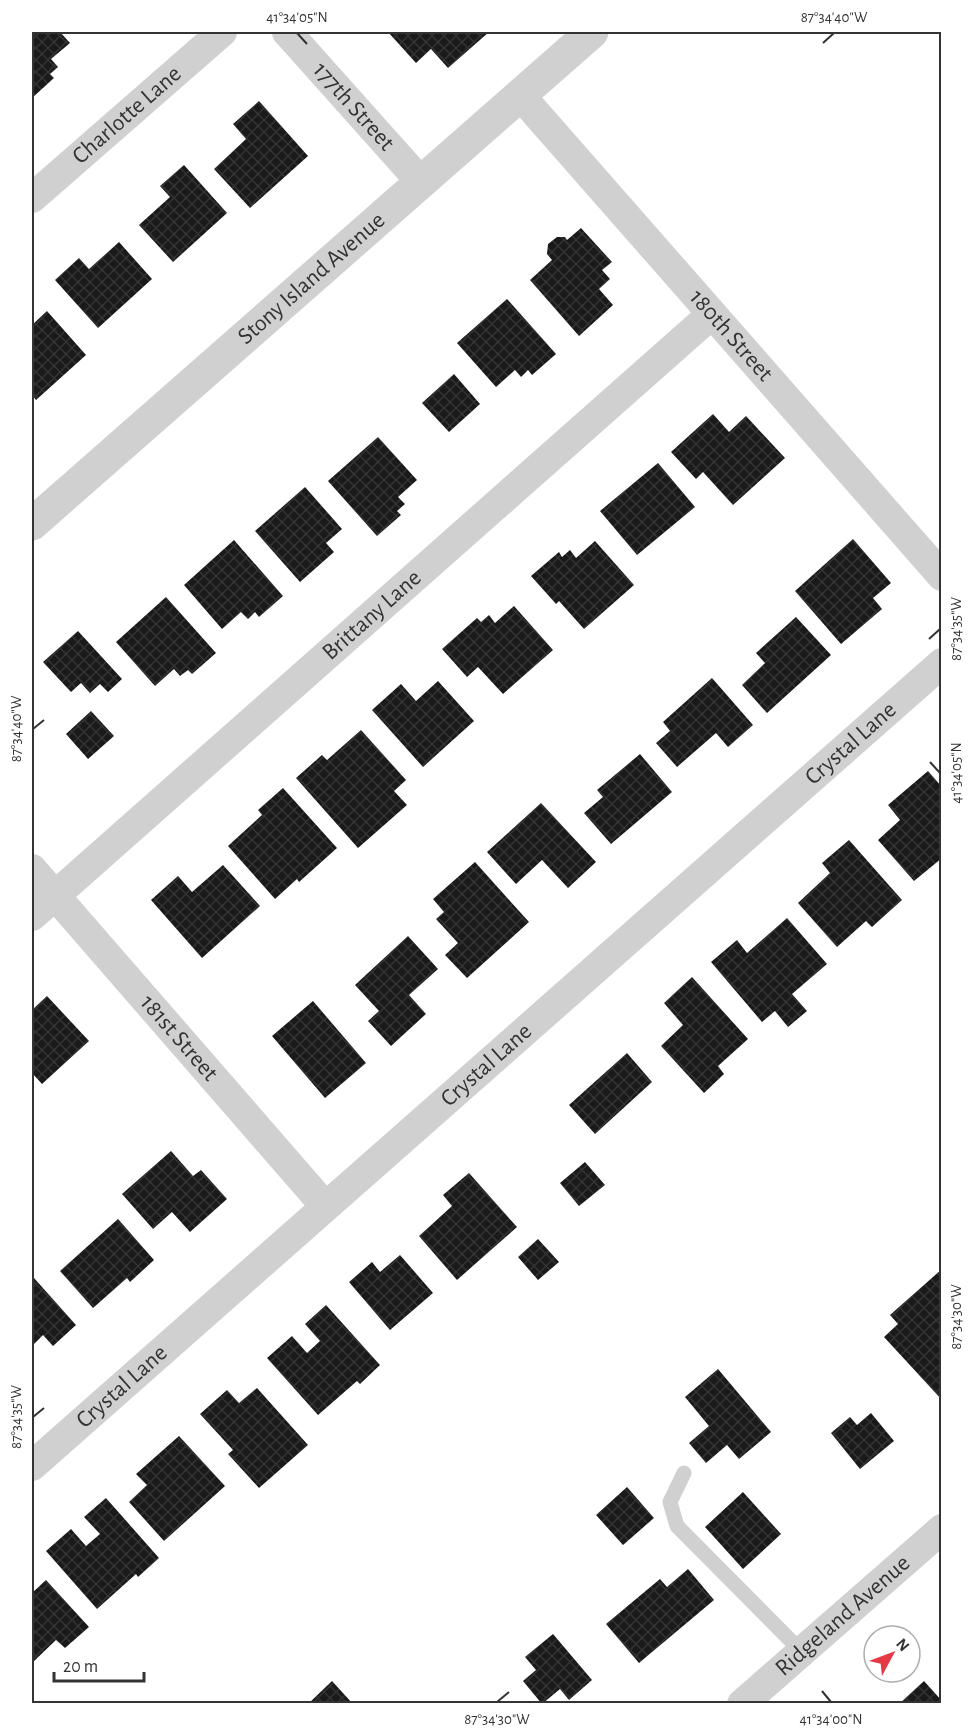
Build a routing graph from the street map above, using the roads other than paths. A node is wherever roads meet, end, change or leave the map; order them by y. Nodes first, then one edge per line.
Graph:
1 (222, 32) edge
2 (287, 32) edge
3 (592, 32) edge
4 (520, 95) junction
5 (421, 182) junction
6 (32, 198) edge
7 (712, 314) junction
8 (32, 524) edge
9 (942, 576) edge
10 (942, 663) edge
11 (32, 869) edge
12 (55, 895) junction
13 (32, 916) edge
14 (325, 1206) junction
15 (32, 1466) edge
16 (684, 1473) dead end
17 (942, 1529) edge
18 (801, 1651) junction
19 (742, 1704) edge

1 - 6 street, Charlotte Lane
2 - 5 street, 177th Street
3 - 4 street, Stony Island Avenue
4 - 5 street, Stony Island Avenue
4 - 7 street, 180th Street
5 - 8 street, Stony Island Avenue
7 - 9 street, 180th Street
7 - 12 street, Brittany Lane
10 - 14 street, Crystal Lane
11 - 12 street, 181st Street
12 - 13 street, Brittany Lane
12 - 14 street, 181st Street
14 - 15 street, Crystal Lane
16 - 18 lane
17 - 18 street, Ridgeland Avenue
18 - 19 street, Ridgeland Avenue

